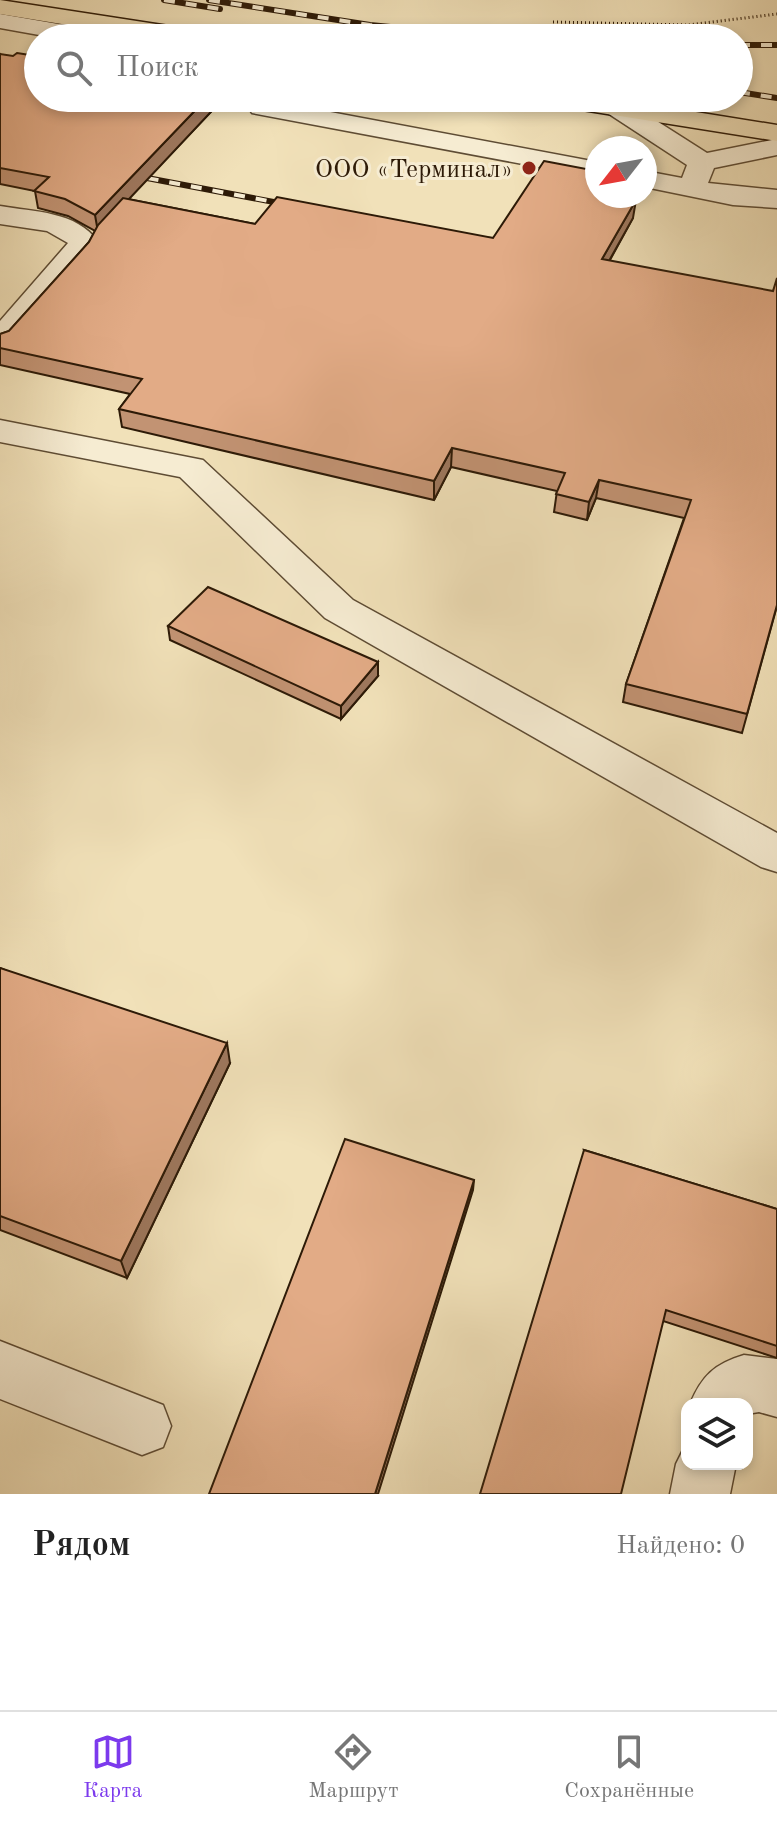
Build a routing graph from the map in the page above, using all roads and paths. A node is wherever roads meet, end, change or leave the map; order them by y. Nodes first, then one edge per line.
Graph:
1 (0, 6) edge
2 (777, 14) edge
3 (0, 21) edge
4 (553, 22) dead end
5 (105, 24) edge
6 (643, 24) edge
7 (696, 24) edge
8 (24, 25) edge
9 (288, 112) edge
10 (623, 112) edge
11 (643, 112) edge
12 (777, 133) edge
13 (777, 147) edge
14 (585, 168) edge
15 (697, 175) junction
16 (657, 178) edge
17 (777, 199) edge
18 (0, 215) edge
19 (0, 340) edge
20 (0, 431) edge
21 (777, 854) edge
22 (0, 1370) edge
23 (777, 1388) edge
24 (722, 1398) edge
25 (142, 1426) dead end
26 (705, 1470) edge
27 (700, 1494) edge

1 - 5 main road
2 - 7 path
3 - 8 lane
4 - 6 path
9 - 14 lane
10 - 15 lane
11 - 12 main road
13 - 15 lane
15 - 16 lane
15 - 17 lane
18 - 19 lane
20 - 21 lane
22 - 25 lane
23 - 24 lane
26 - 27 lane

